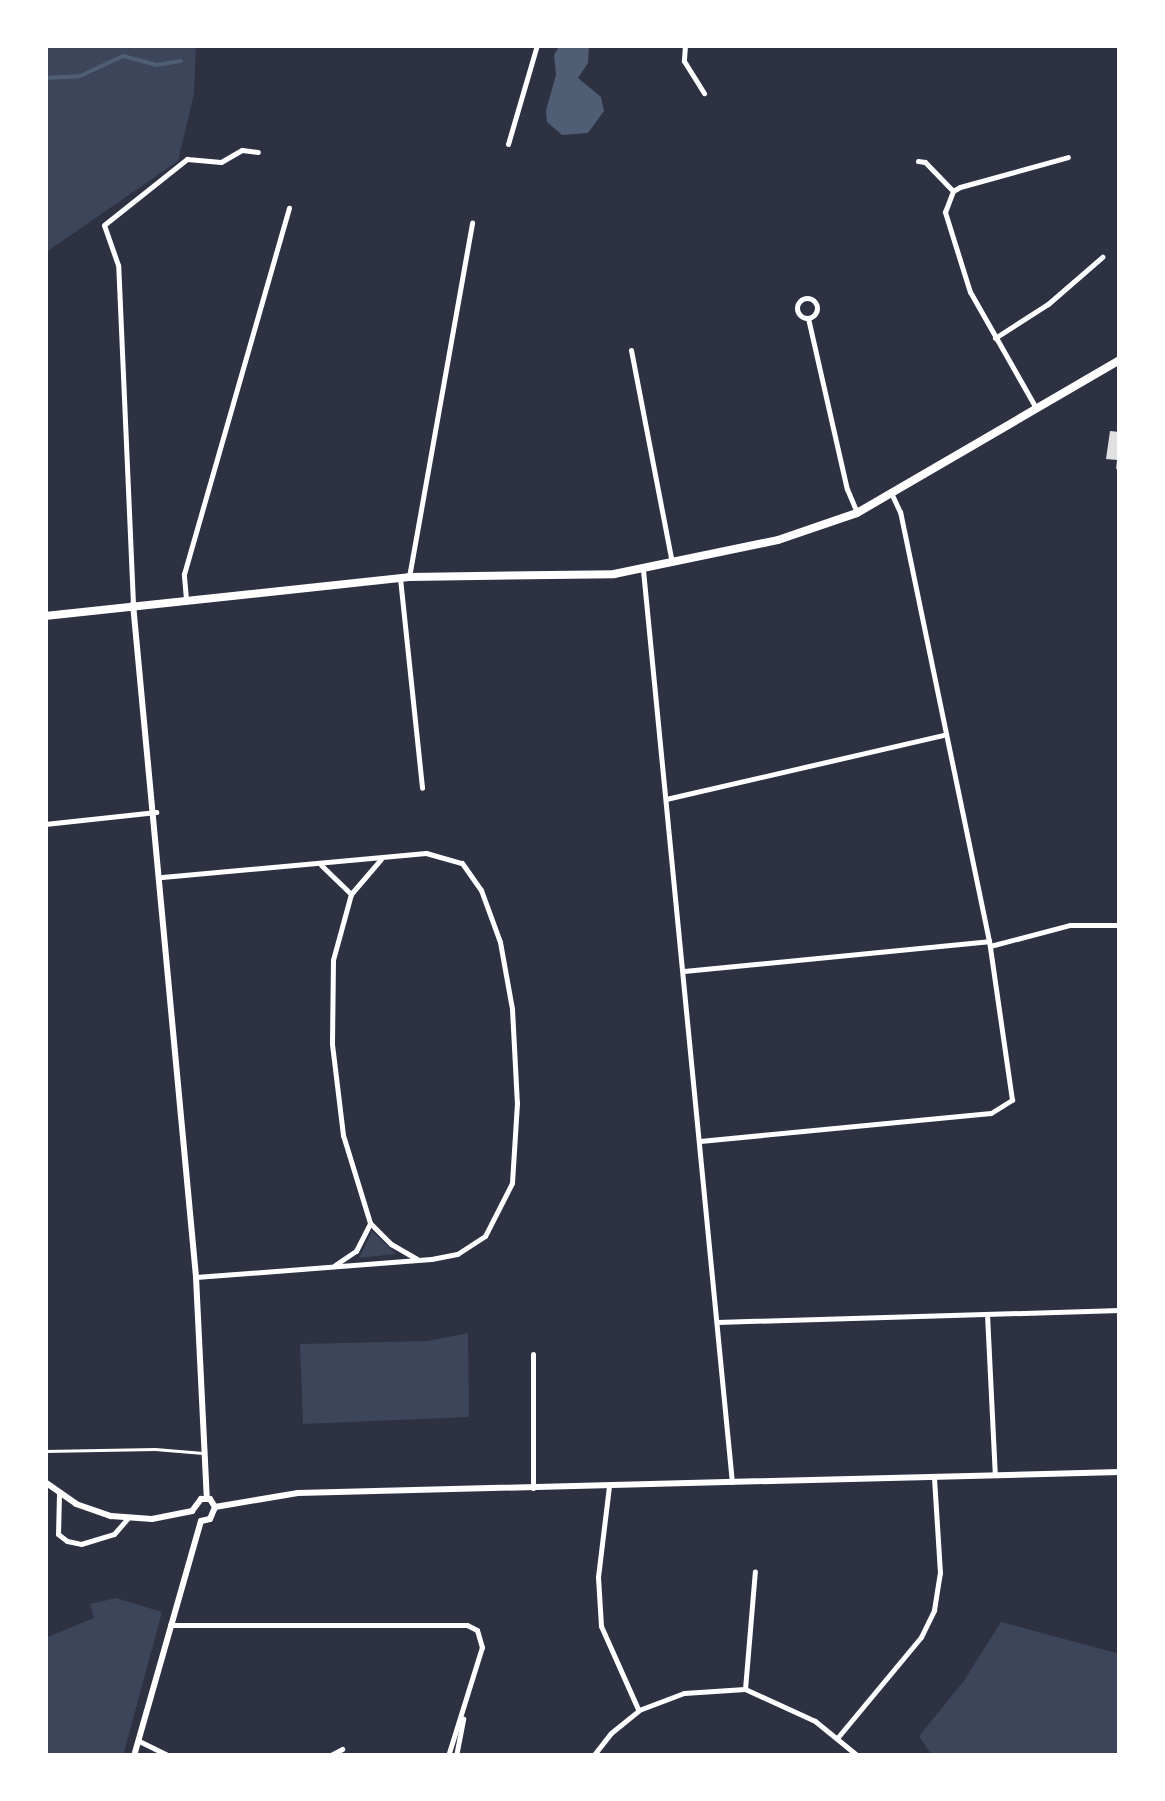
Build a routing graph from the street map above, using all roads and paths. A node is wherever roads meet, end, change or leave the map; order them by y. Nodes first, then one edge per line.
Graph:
1 (536, 45) edge
2 (685, 45) edge
3 (704, 93) dead end
4 (508, 144) dead end
5 (258, 152) dead end
6 (1068, 157) dead end
7 (918, 161) dead end
8 (952, 191) junction
9 (289, 208) dead end
10 (472, 223) dead end
11 (1102, 257) dead end
12 (808, 318) junction
13 (995, 338) junction
14 (631, 350) dead end
15 (1120, 360) edge
16 (1036, 408) junction
17 (891, 493) junction
18 (856, 513) junction
19 (672, 564) junction
20 (643, 570) junction
21 (405, 577) junction
22 (186, 599) junction
23 (134, 604) junction
24 (45, 616) edge
25 (943, 735) junction
26 (422, 788) dead end
27 (666, 799) junction
28 (156, 812) junction
29 (45, 824) edge
30 (382, 857) junction
31 (321, 865) junction
32 (162, 876) junction
33 (350, 894) junction
34 (1120, 925) edge
35 (990, 943) junction
36 (684, 971) junction
37 (700, 1142) junction
38 (370, 1223) junction
39 (418, 1259) junction
40 (331, 1267) junction
41 (196, 1277) junction
42 (1120, 1310) edge
43 (987, 1314) junction
44 (717, 1322) junction
45 (532, 1354) dead end
46 (45, 1409) edge
47 (45, 1449) edge
48 (206, 1453) junction
49 (1120, 1472) edge
50 (995, 1475) junction
51 (934, 1476) junction
52 (45, 1482) edge
53 (732, 1482) junction
54 (610, 1486) junction
55 (533, 1488) junction
56 (60, 1494) junction
57 (207, 1498) junction
58 (215, 1507) junction
59 (192, 1512) junction
60 (127, 1518) junction
61 (201, 1521) junction
62 (755, 1571) dead end
63 (170, 1625) junction
64 (745, 1689) junction
65 (466, 1706) junction
66 (638, 1710) junction
67 (838, 1738) junction
68 (140, 1741) junction
69 (342, 1749) dead end
70 (134, 1756) edge
71 (170, 1756) edge
72 (329, 1756) edge
73 (448, 1756) edge
74 (456, 1756) edge
75 (593, 1756) edge
76 (858, 1756) edge

1 - 4 street
2 - 3 street
5 - 23 street
6 - 8 street
7 - 8 street
8 - 13 street
9 - 22 street
10 - 21 street
11 - 13 street
12 - 12 street
12 - 18 street
13 - 16 street
14 - 19 street
15 - 16 main road
16 - 17 main road
17 - 18 main road
17 - 25 street
18 - 19 main road
19 - 20 main road
20 - 21 main road
20 - 27 street
21 - 22 main road
21 - 26 street
22 - 23 main road
23 - 24 main road
23 - 28 street
25 - 27 street
25 - 35 street
27 - 36 street
28 - 29 street
28 - 32 street
30 - 31 street
30 - 33 street
30 - 39 street
31 - 32 street
31 - 33 street
32 - 41 street
33 - 38 street
34 - 35 street
35 - 36 street
35 - 37 street
36 - 37 street
37 - 44 street
38 - 39 street
38 - 40 street
39 - 40 street
40 - 41 street
41 - 48 street
42 - 43 street
43 - 44 street
43 - 50 street
44 - 53 street
45 - 55 street
46 - 47 street
47 - 48 lane
48 - 57 street
49 - 50 street
50 - 51 street
51 - 53 street
51 - 67 street
52 - 56 street
53 - 54 street
54 - 55 street
54 - 66 street
55 - 58 street
56 - 60 street
56 - 60 street
57 - 58 street
57 - 59 street
58 - 61 street
59 - 60 street
59 - 61 street
61 - 63 street
62 - 64 street
63 - 65 street
63 - 68 street
64 - 66 street
64 - 67 street
65 - 73 street
65 - 74 street
66 - 75 street
67 - 76 street
68 - 70 street
68 - 71 street
69 - 72 street

